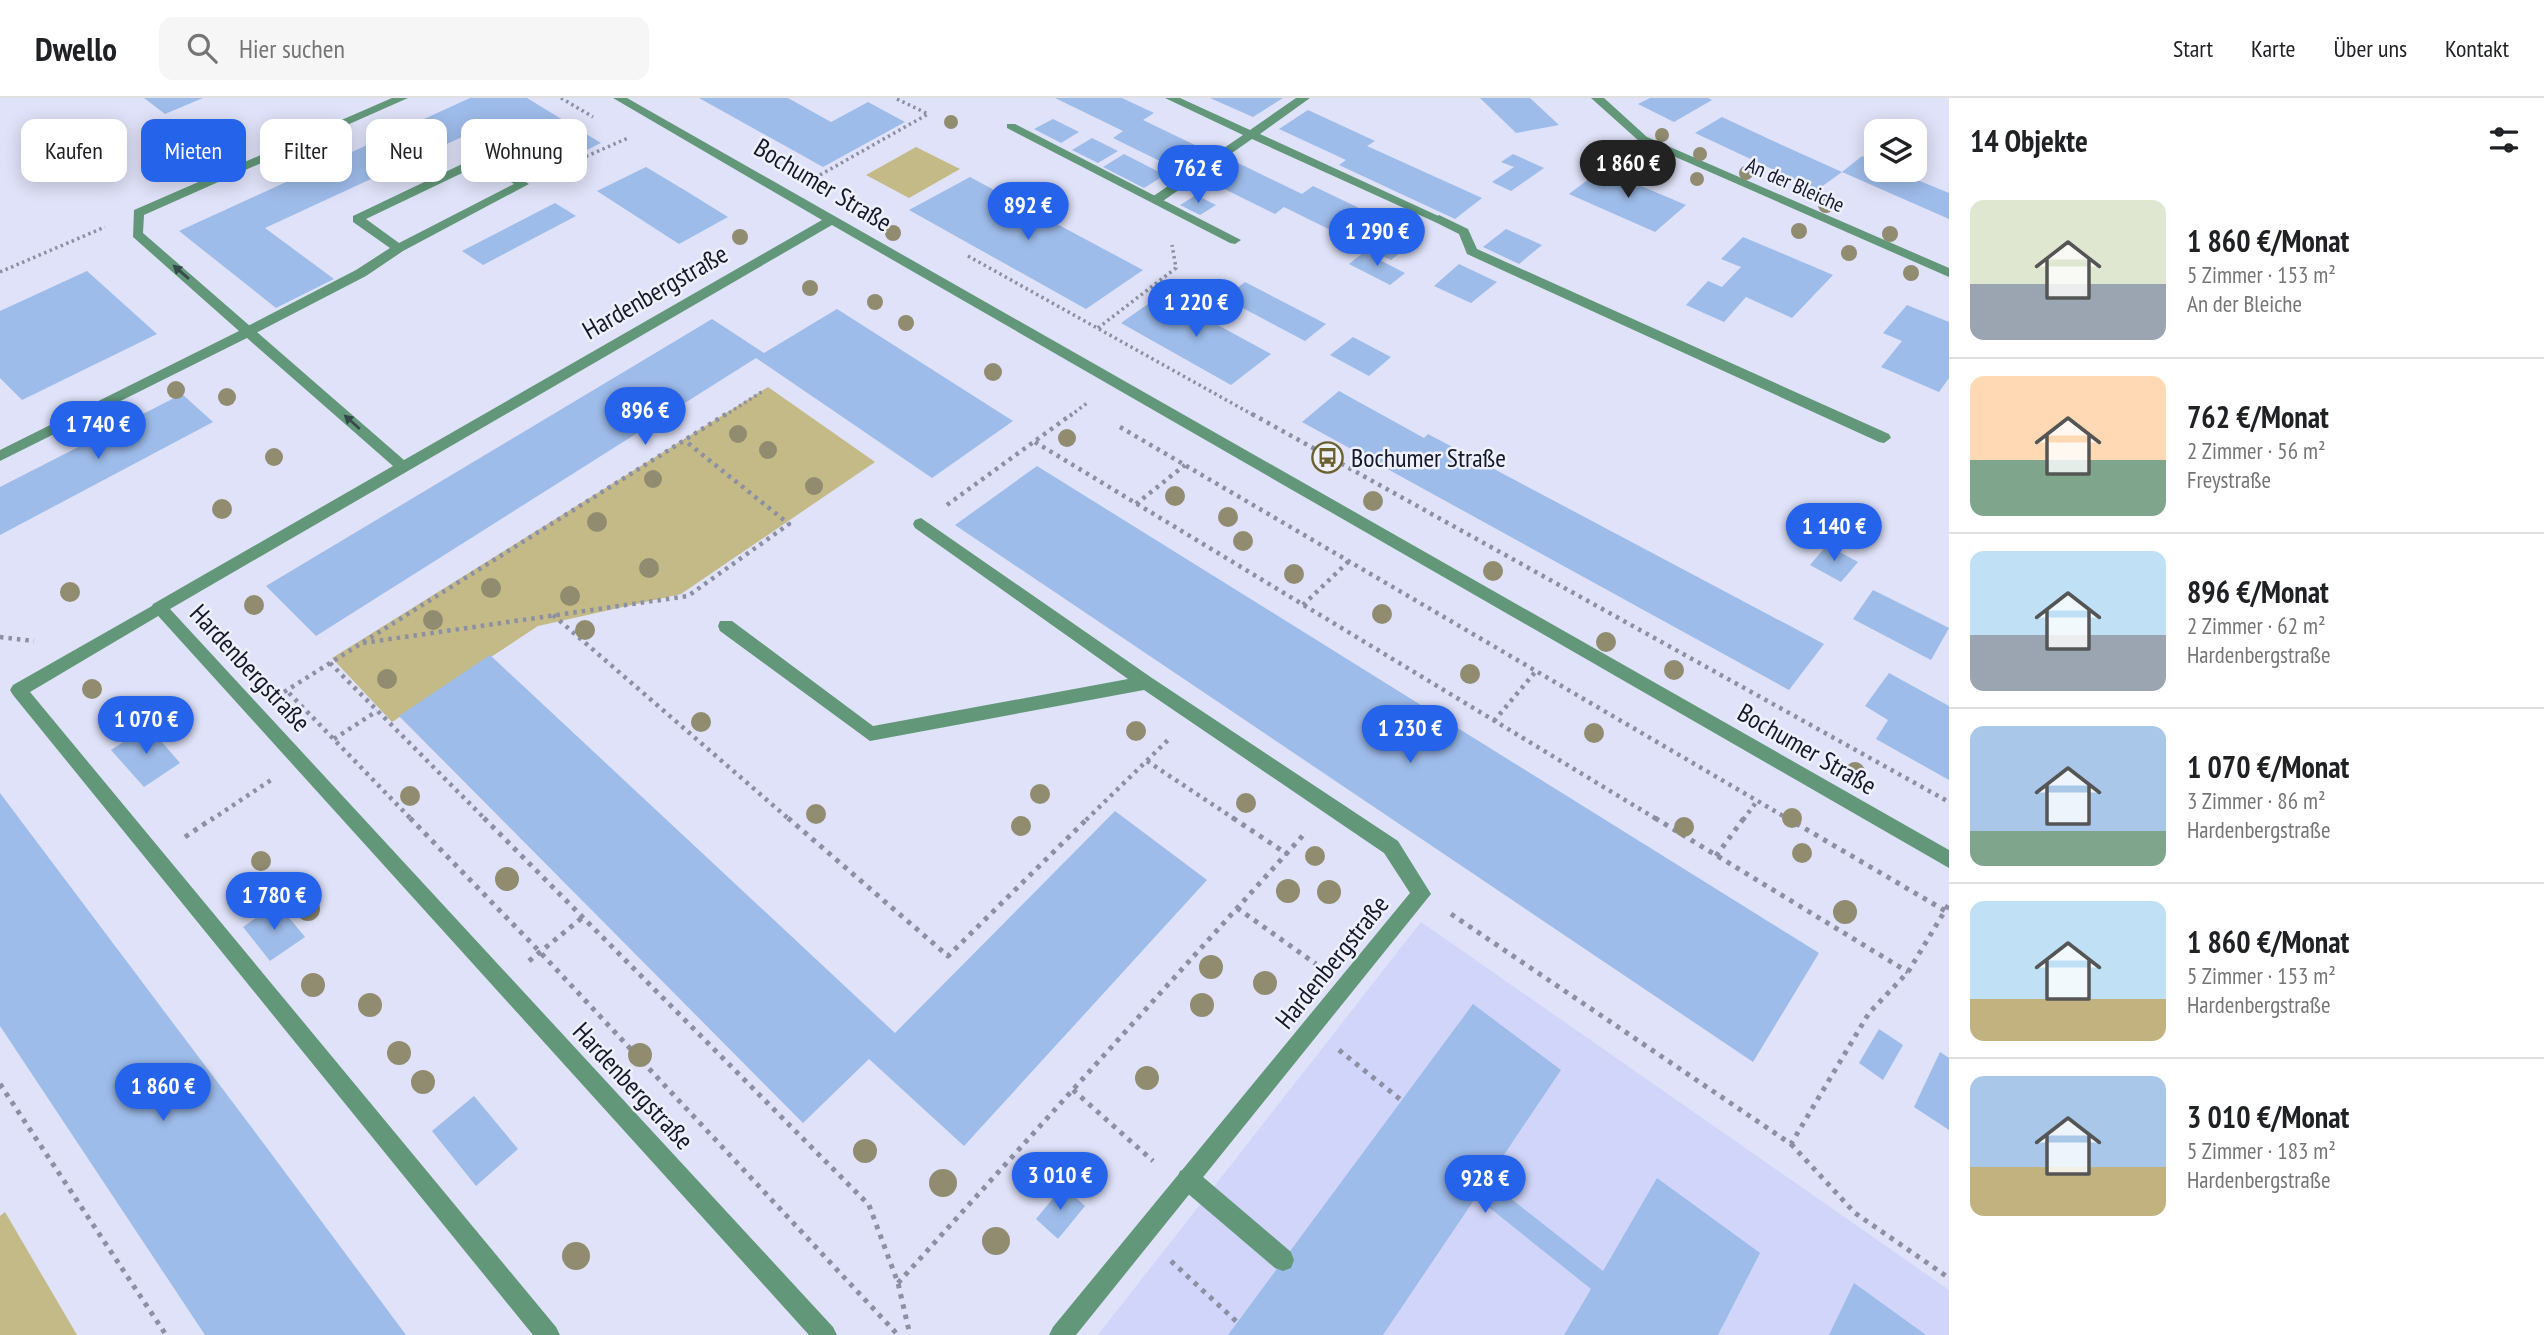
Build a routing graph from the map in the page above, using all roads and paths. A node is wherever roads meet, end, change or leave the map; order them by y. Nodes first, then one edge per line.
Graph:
1 (402, 98) edge
2 (619, 98) edge
3 (895, 98) edge
4 (1171, 98) edge
5 (1304, 98) edge
6 (1597, 98) edge
7 (1011, 126) dead end
8 (1251, 134) junction
9 (629, 138) dead end
10 (809, 168) dead end
11 (821, 175) junction
12 (832, 181) dead end
13 (523, 184) junction
14 (1156, 200) junction
15 (138, 214) junction
16 (830, 221) junction
17 (1235, 240) dead end
18 (398, 248) junction
19 (964, 254) dead end
20 (0, 272) edge
21 (1949, 273) edge
22 (1098, 328) junction
23 (249, 331) junction
24 (1151, 357) junction
25 (1113, 383) junction
26 (763, 391) dead end
27 (1084, 405) junction
28 (1095, 412) dead end
29 (1118, 425) dead end
30 (1884, 438) dead end
31 (684, 440) junction
32 (1035, 442) junction
33 (0, 456) edge
34 (1185, 465) junction
35 (403, 467) junction
36 (1136, 504) junction
37 (921, 524) joint
38 (1349, 561) junction
39 (1303, 605) junction
40 (159, 608) junction
41 (553, 615) junction
42 (726, 626) dead end
43 (360, 643) junction
44 (330, 663) junction
45 (1536, 671) junction
46 (278, 680) dead end
47 (1146, 683) junction
48 (287, 690) junction
49 (255, 710) junction
50 (377, 711) junction
51 (1194, 714) junction
52 (1494, 721) junction
53 (334, 739) junction
54 (300, 761) junction
55 (1147, 761) junction
56 (1757, 801) junction
57 (1949, 802) edge
58 (1329, 805) junction
59 (1287, 853) junction
60 (1716, 856) junction
61 (155, 857) junction
62 (1949, 860) edge
63 (1421, 894) junction
64 (1949, 904) edge
65 (1237, 908) junction
66 (1947, 912) edge
67 (583, 917) junction
68 (540, 952) junction
69 (1908, 972) junction
70 (503, 983) junction
71 (1346, 985) junction
72 (1312, 1028) junction
73 (0, 1084) edge
74 (1073, 1090) junction
75 (1401, 1100) dead end
76 (1791, 1144) junction
77 (1185, 1183) junction
78 (1143, 1236) junction
79 (1283, 1260) dead end
80 (1949, 1278) edge
81 (898, 1283) junction
82 (1237, 1322) dead end
83 (822, 1334) edge
84 (166, 1335) edge
85 (548, 1335) edge
86 (898, 1335) edge
87 (910, 1335) edge
88 (1061, 1335) edge

1 - 15 street
2 - 16 street, Bochumer Straße
3 - 11 path
4 - 8 street
5 - 8 street
6 - 21 street, An der Bleiche
7 - 14 street
8 - 14 street
8 - 30 street
9 - 13 path
10 - 11 path
11 - 12 path
13 - 18 street
13 - 18 street
14 - 17 street
14 - 22 path
15 - 20 path
23 -> 15 street
16 - 25 street, Bochumer Straße
16 - 35 street, Hardenbergstraße
18 - 23 street
19 - 22 path
22 - 24 path
23 - 33 street
35 -> 23 street
24 - 25 path
24 - 57 path
25 - 27 path
25 - 62 street, Bochumer Straße
26 - 31 path
27 - 28 path
27 - 32 path
29 - 34 path
31 - 41 path
31 - 43 path
32 - 36 path
32 - 37 path
34 - 36 path
34 - 38 path
35 - 40 street, Hardenbergstraße
36 - 39 path
37 - 47 street, Hardenbergstraße
38 - 39 path
38 - 45 path
39 - 52 path
40 - 49 street, Hardenbergstraße
40 - 61 street
41 - 43 path
41 - 55 path
42 - 47 street
43 - 44 path
44 - 48 path
44 - 50 path
45 - 52 path
45 - 56 path
46 - 48 path
47 - 51 street, Hardenbergstraße
48 - 49 path
48 - 53 path
49 - 54 street, Hardenbergstraße
50 - 53 path
50 - 67 path
51 - 55 path
51 - 58 street, Hardenbergstraße
52 - 60 path
53 - 54 path
53 - 68 path
54 - 61 path
54 - 70 street, Hardenbergstraße
55 - 59 path
56 - 60 path
56 - 66 path
58 - 59 path
58 - 63 street, Hardenbergstraße
59 - 65 path
60 - 69 path
61 - 85 street
63 - 71 street, Hardenbergstraße
63 - 76 path
64 - 66 path
65 - 71 path
65 - 74 path
66 - 69 path
67 - 68 path
67 - 81 path
68 - 70 path
68 - 86 path
69 - 76 path
70 - 83 street, Hardenbergstraße
71 - 72 street, Hardenbergstraße
72 - 75 path
72 - 77 street, Hardenbergstraße
73 - 84 path
74 - 77 path
74 - 81 path
76 - 80 path
77 - 78 street, Hardenbergstraße
77 - 79 street
78 - 82 path
78 - 88 street, Hardenbergstraße
81 - 87 path

